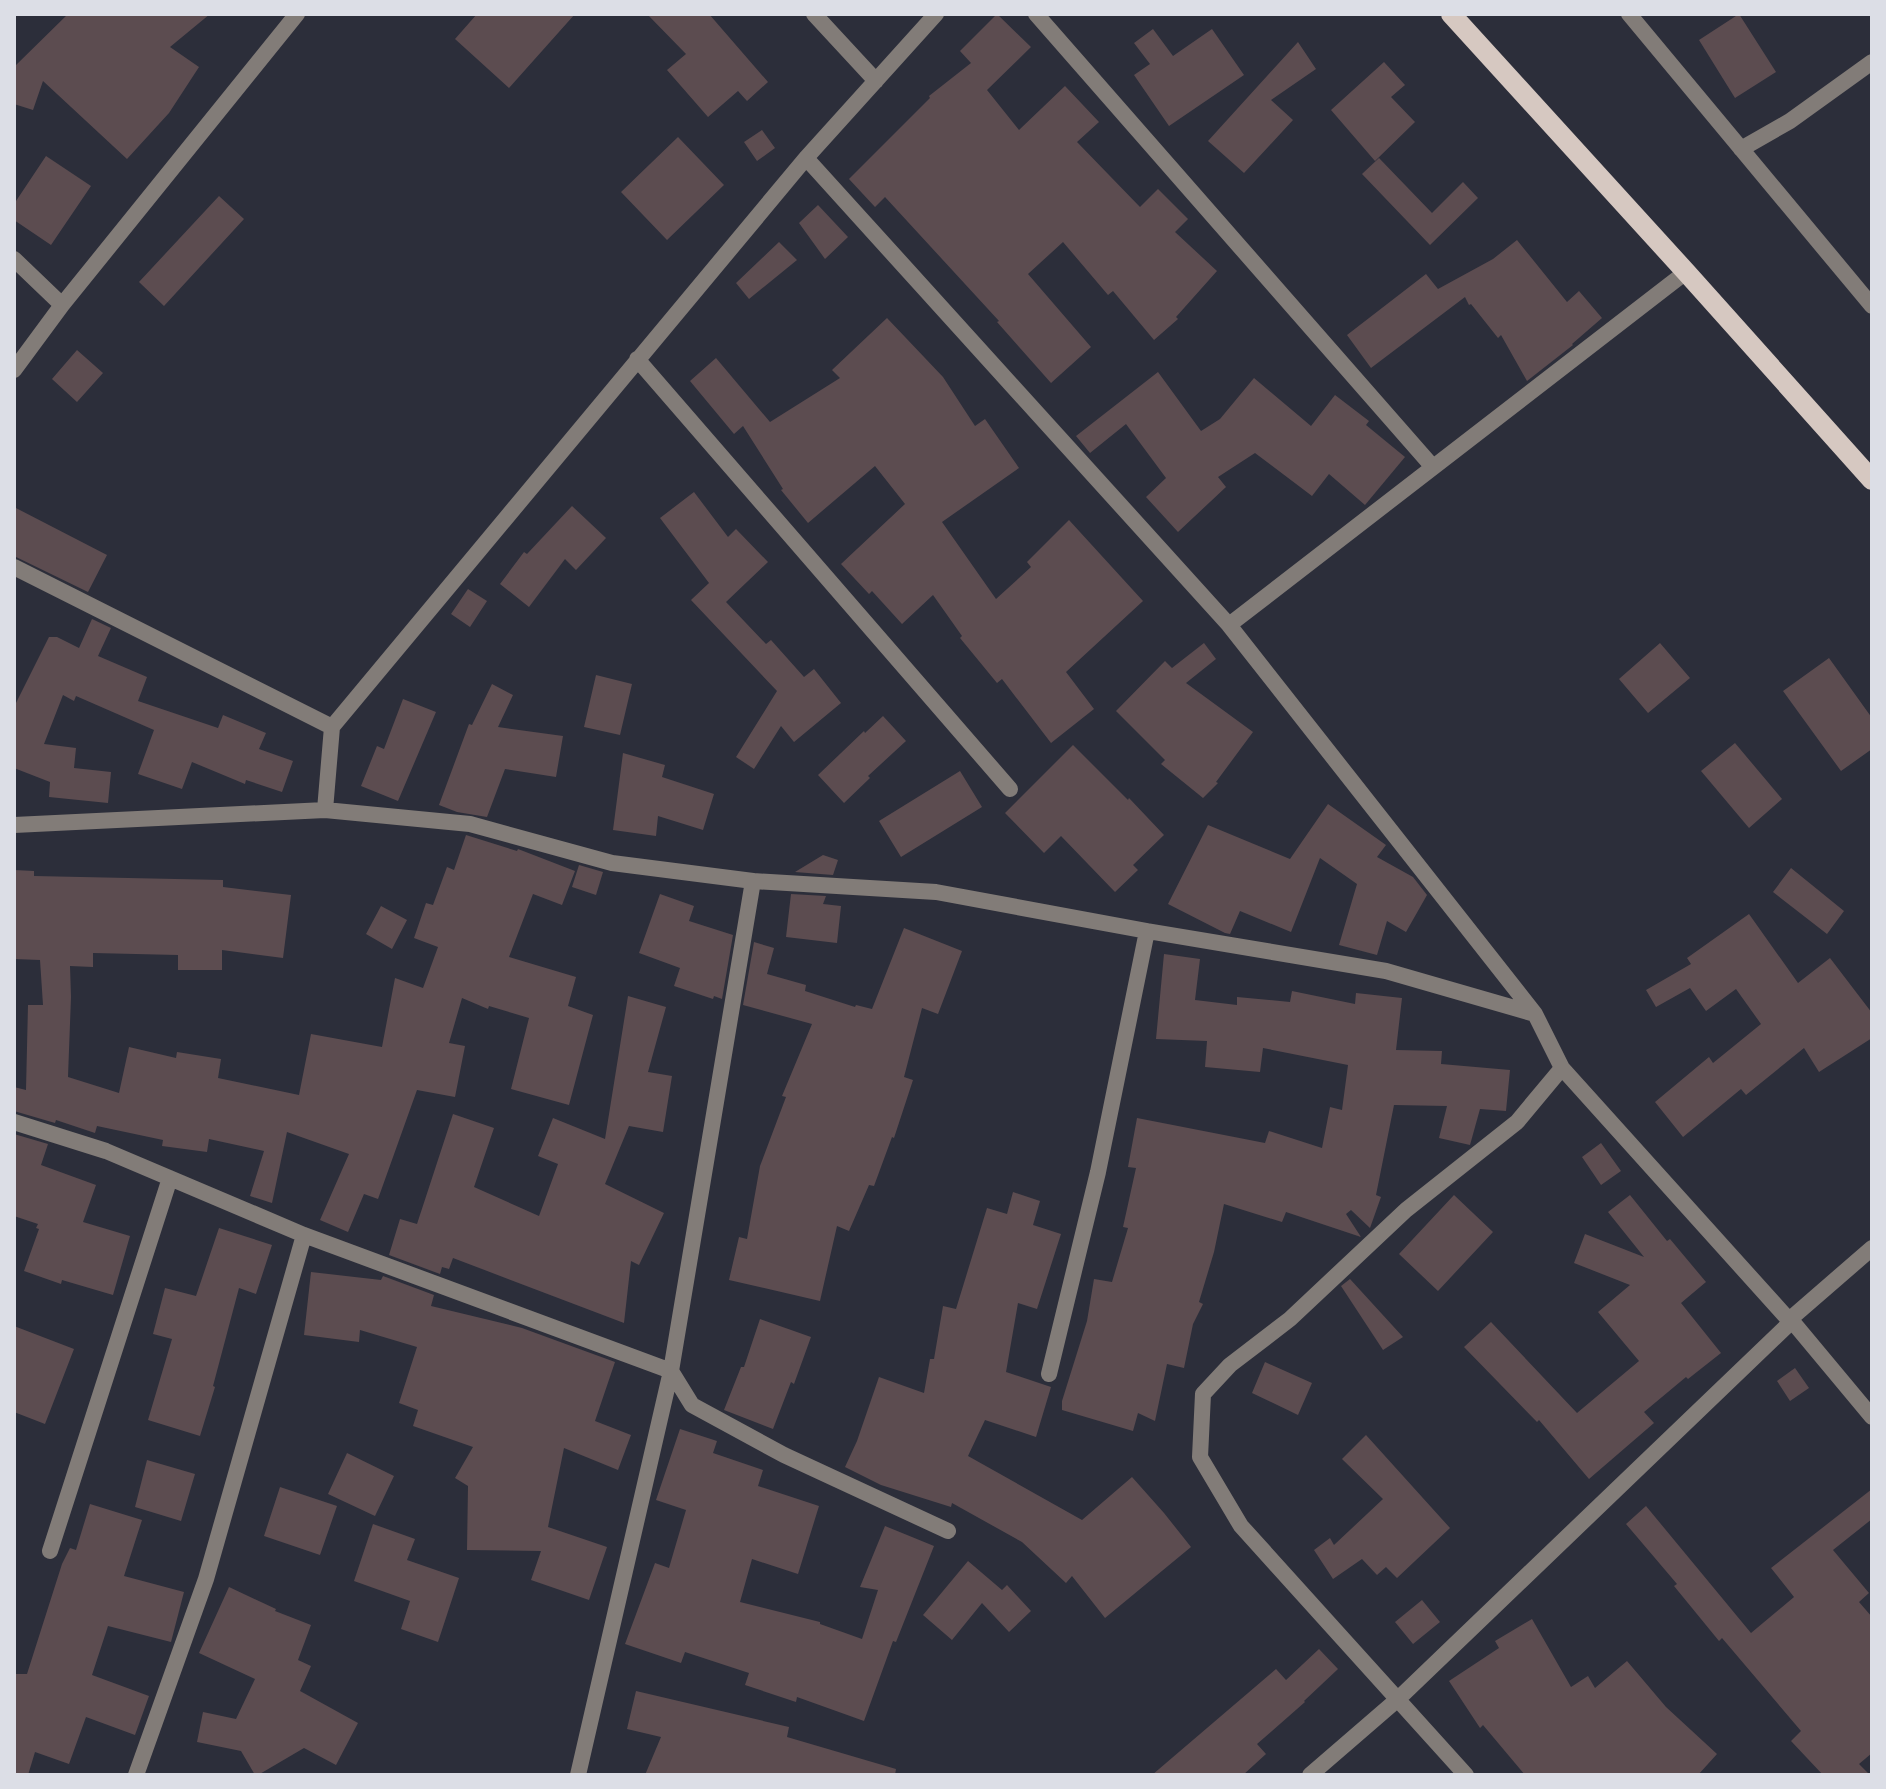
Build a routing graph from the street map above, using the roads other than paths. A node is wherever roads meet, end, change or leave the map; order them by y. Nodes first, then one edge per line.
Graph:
1 (297, 14) edge
2 (814, 14) edge
3 (936, 14) edge
4 (1036, 14) edge
5 (1451, 14) edge
6 (1629, 14) edge
7 (1872, 62) edge
8 (876, 81) junction
9 (1741, 149) junction
10 (806, 158) junction
11 (14, 259) edge
12 (1686, 272) junction
13 (62, 305) junction
14 (1872, 306) edge
15 (637, 359) junction
16 (14, 370) edge
17 (1432, 466) junction
18 (1872, 480) edge
19 (14, 567) edge
20 (1229, 625) junction
21 (332, 727) junction
22 (1010, 789) dead end
23 (325, 810) junction
24 (14, 825) edge
25 (753, 881) junction
26 (1147, 931) junction
27 (1535, 1014) junction
28 (1562, 1068) junction
29 (14, 1122) edge
30 (170, 1178) junction
31 (304, 1235) junction
32 (1872, 1248) edge
33 (1790, 1320) junction
34 (671, 1371) junction
35 (1049, 1374) dead end
36 (1872, 1417) edge
37 (948, 1531) dead end
38 (50, 1551) dead end
39 (1398, 1699) junction
40 (136, 1775) edge
41 (578, 1775) edge
42 (1310, 1775) edge
43 (1466, 1775) edge

1 - 13 street
2 - 8 street
3 - 8 street
4 - 17 street
5 - 12 main road
6 - 9 street
7 - 9 street
8 - 10 street
9 - 14 street
10 - 15 street
10 - 20 street
11 - 13 street
12 - 17 street
12 - 18 main road
13 - 16 street
15 - 21 street
15 - 22 street
17 - 20 street
19 - 21 street
20 - 27 street
21 - 23 street
23 - 24 street
23 - 25 street
25 - 26 street
25 - 34 street
26 - 27 street
26 - 35 street
27 - 28 street
28 - 33 street
28 - 39 street
29 - 30 street
30 - 31 street
30 - 38 street
31 - 34 street
31 - 40 street
32 - 33 street
33 - 36 street
33 - 39 street
34 - 37 street
34 - 41 street
39 - 42 street
39 - 43 street

